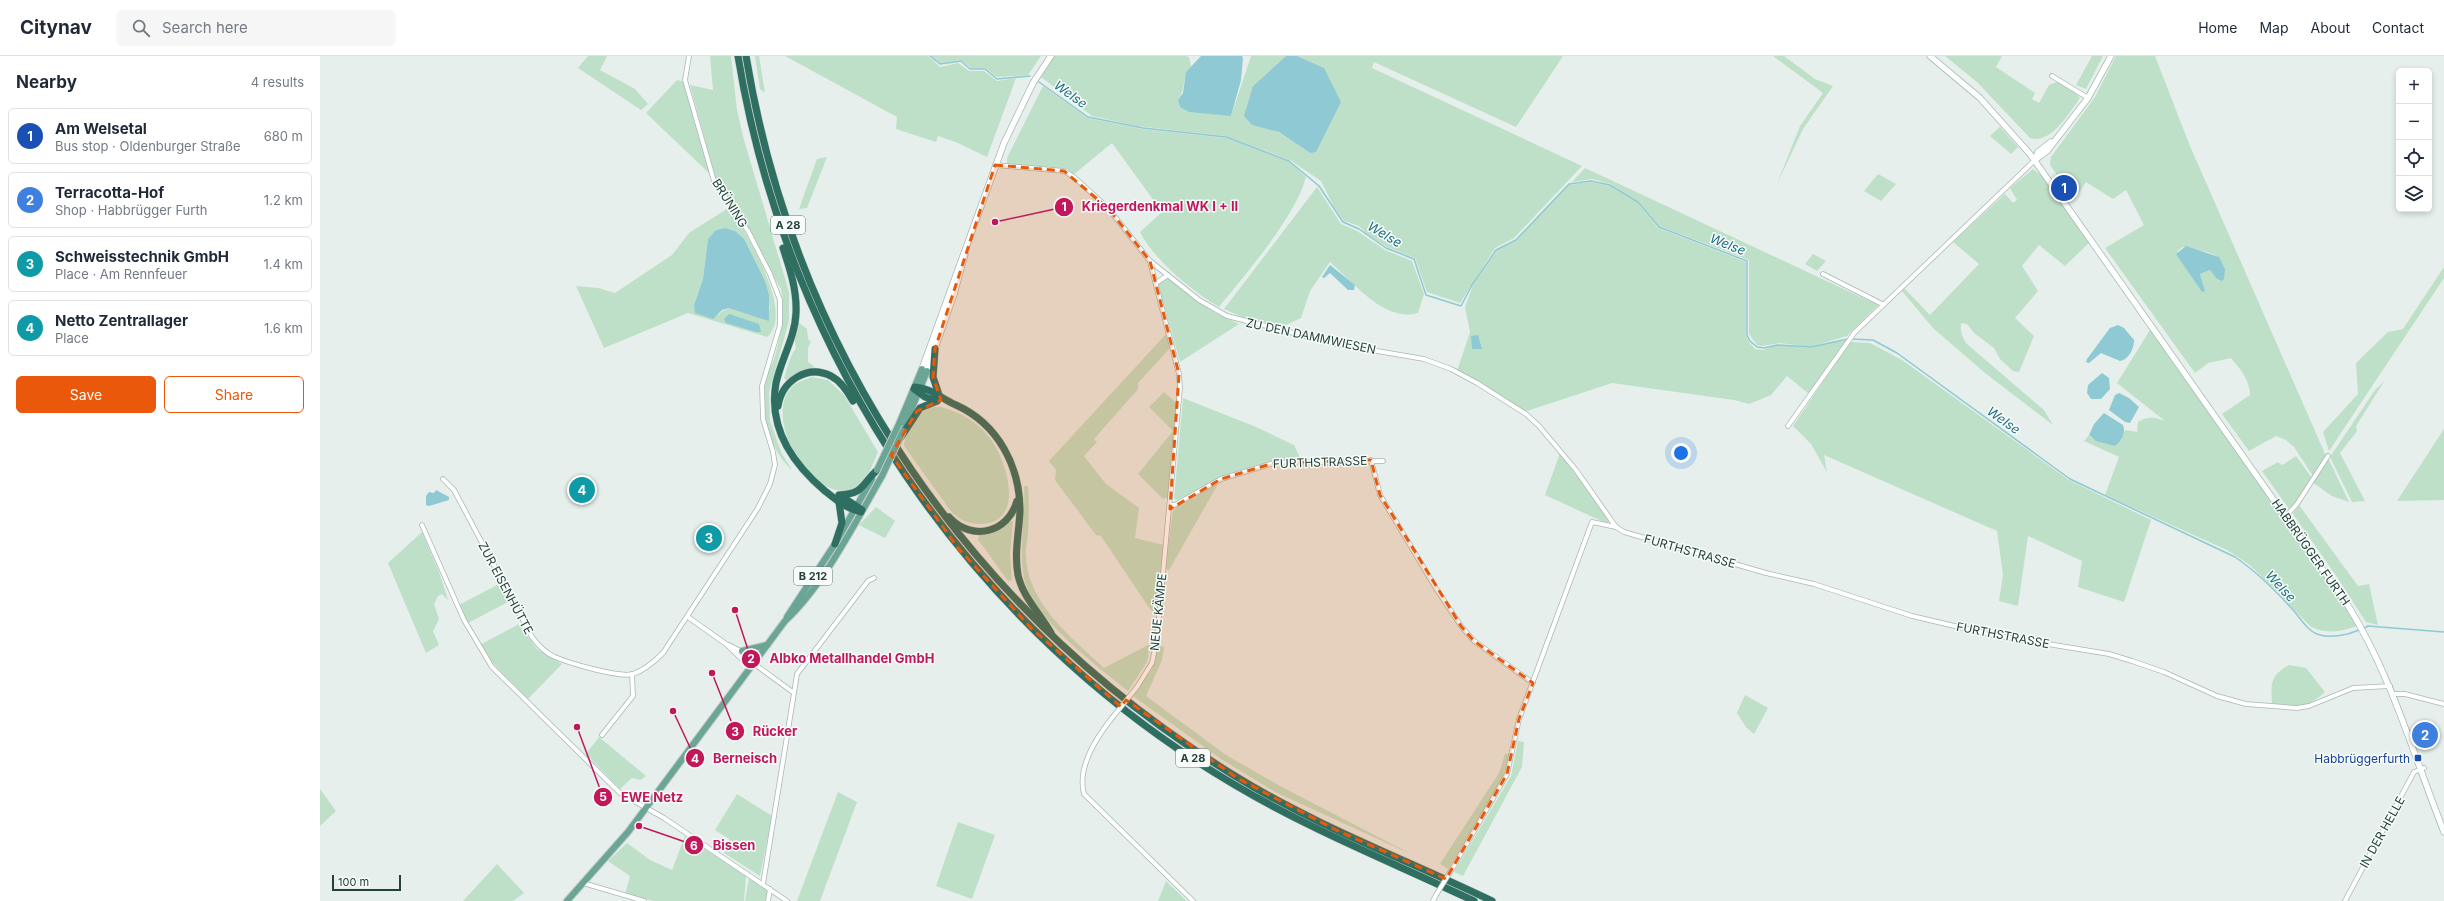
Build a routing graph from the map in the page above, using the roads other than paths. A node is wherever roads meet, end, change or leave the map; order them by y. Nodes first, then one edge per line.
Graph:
1 (689, 56) edge
2 (738, 56) edge
3 (746, 56) edge
4 (1051, 56) edge
5 (1930, 56) edge
6 (2111, 56) edge
7 (2052, 76) dead end
8 (2088, 98) junction
9 (2035, 160) junction
10 (995, 164) junction
11 (782, 232) junction
12 (966, 246) junction
13 (1150, 261) junction
14 (1823, 274) dead end
15 (1168, 275) junction
16 (1156, 283) junction
17 (1882, 304) junction
18 (935, 349) junction
19 (924, 370) junction
20 (917, 389) junction
21 (938, 398) junction
22 (866, 415) junction
23 (778, 422) junction
24 (1788, 426) dead end
25 (902, 434) junction
26 (2328, 456) dead end
27 (1371, 460) junction
28 (1383, 460) dead end
29 (879, 473) junction
30 (443, 479) dead end
31 (926, 491) junction
32 (1019, 495) junction
33 (839, 498) junction
34 (1170, 505) junction
35 (859, 510) junction
36 (2286, 516) junction
37 (422, 525) dead end
38 (1616, 527) junction
39 (835, 544) junction
40 (874, 578) dead end
41 (688, 617) junction
42 (785, 620) junction
43 (1054, 638) junction
44 (726, 644) junction
45 (767, 646) junction
46 (742, 651) junction
47 (753, 663) junction
48 (632, 674) junction
49 (1533, 683) junction
50 (2391, 686) junction
51 (794, 693) junction
52 (2394, 694) junction
53 (2444, 704) edge
54 (602, 735) dead end
55 (2422, 769) junction
56 (646, 808) junction
57 (2444, 832) edge
58 (584, 883) junction
59 (763, 884) junction
60 (770, 888) junction
61 (567, 901) edge
62 (644, 901) edge
63 (768, 901) edge
64 (787, 901) edge
65 (1193, 901) edge
66 (1433, 901) edge
67 (1474, 901) edge
68 (1492, 901) edge
69 (2345, 901) edge

1 - 41 street, BRÜNING
2 - 11 highway, A 28
3 - 31 highway, A 28
4 - 10 street
5 - 9 street, HABBRÜGGER FURTH
6 - 8 street
7 - 8 street
8 - 9 street
9 - 17 street
9 - 36 street, HABBRÜGGER FURTH
10 - 12 street
10 - 13 street, ZU DEN DAMMWIESEN
11 - 22 highway, A 28
11 - 23 highway
12 - 18 street
12 - 19 street
13 - 15 street, ZU DEN DAMMWIESEN
13 - 16 street, NEUE KÄMPE
14 - 17 street
15 - 16 street
15 - 38 street, ZU DEN DAMMWIESEN
16 - 34 street, NEUE KÄMPE
17 - 24 street
18 - 19 street
18 - 21 highway
19 - 20 main road, B 212
20 - 21 highway
20 - 25 main road, B 212
20 - 29 main road, B 212, bridge
21 - 25 highway
21 - 32 highway
22 - 23 highway
22 - 67 highway, A 28
23 - 33 highway
25 - 29 main road, B 212, bridge
26 - 36 street
27 - 28 street, FURTHSTRASSE
27 - 34 street, FURTHSTRASSE
27 - 49 street
29 - 33 highway
29 - 35 main road, B 212
30 - 48 street, ZUR EISENHÜTTE
31 - 32 highway
31 - 43 highway, A 28
32 - 43 highway
33 - 35 highway
33 - 39 highway
34 - 65 street, NEUE KÄMPE, bridge
35 - 39 main road, B 212
35 - 42 main road, B 212
36 - 50 street, HABBRÜGGER FURTH
37 - 56 street
38 - 49 street, FURTHSTRASSE
38 - 50 street, FURTHSTRASSE
39 - 42 main road, B 212
40 - 51 street
41 - 44 street
41 - 48 street
42 - 45 main road, B 212
43 - 68 highway, A 28
44 - 46 street
44 - 47 street
45 - 46 main road
45 - 47 main road, B 212
46 - 47 street
47 - 51 street
47 - 56 main road, B 212
48 - 54 street
49 - 66 street, bridge
50 - 52 street, HABBRÜGGER FURTH
51 - 59 street
52 - 53 street
52 - 55 street, HABBRÜGGER FURTH
55 - 57 street, HABBRÜGGER FURTH
55 - 69 street, IN DER HELLE
56 - 58 main road, B 212
56 - 59 street
58 - 61 main road, B 212
58 - 62 street
59 - 60 street
60 - 63 street
60 - 64 street

